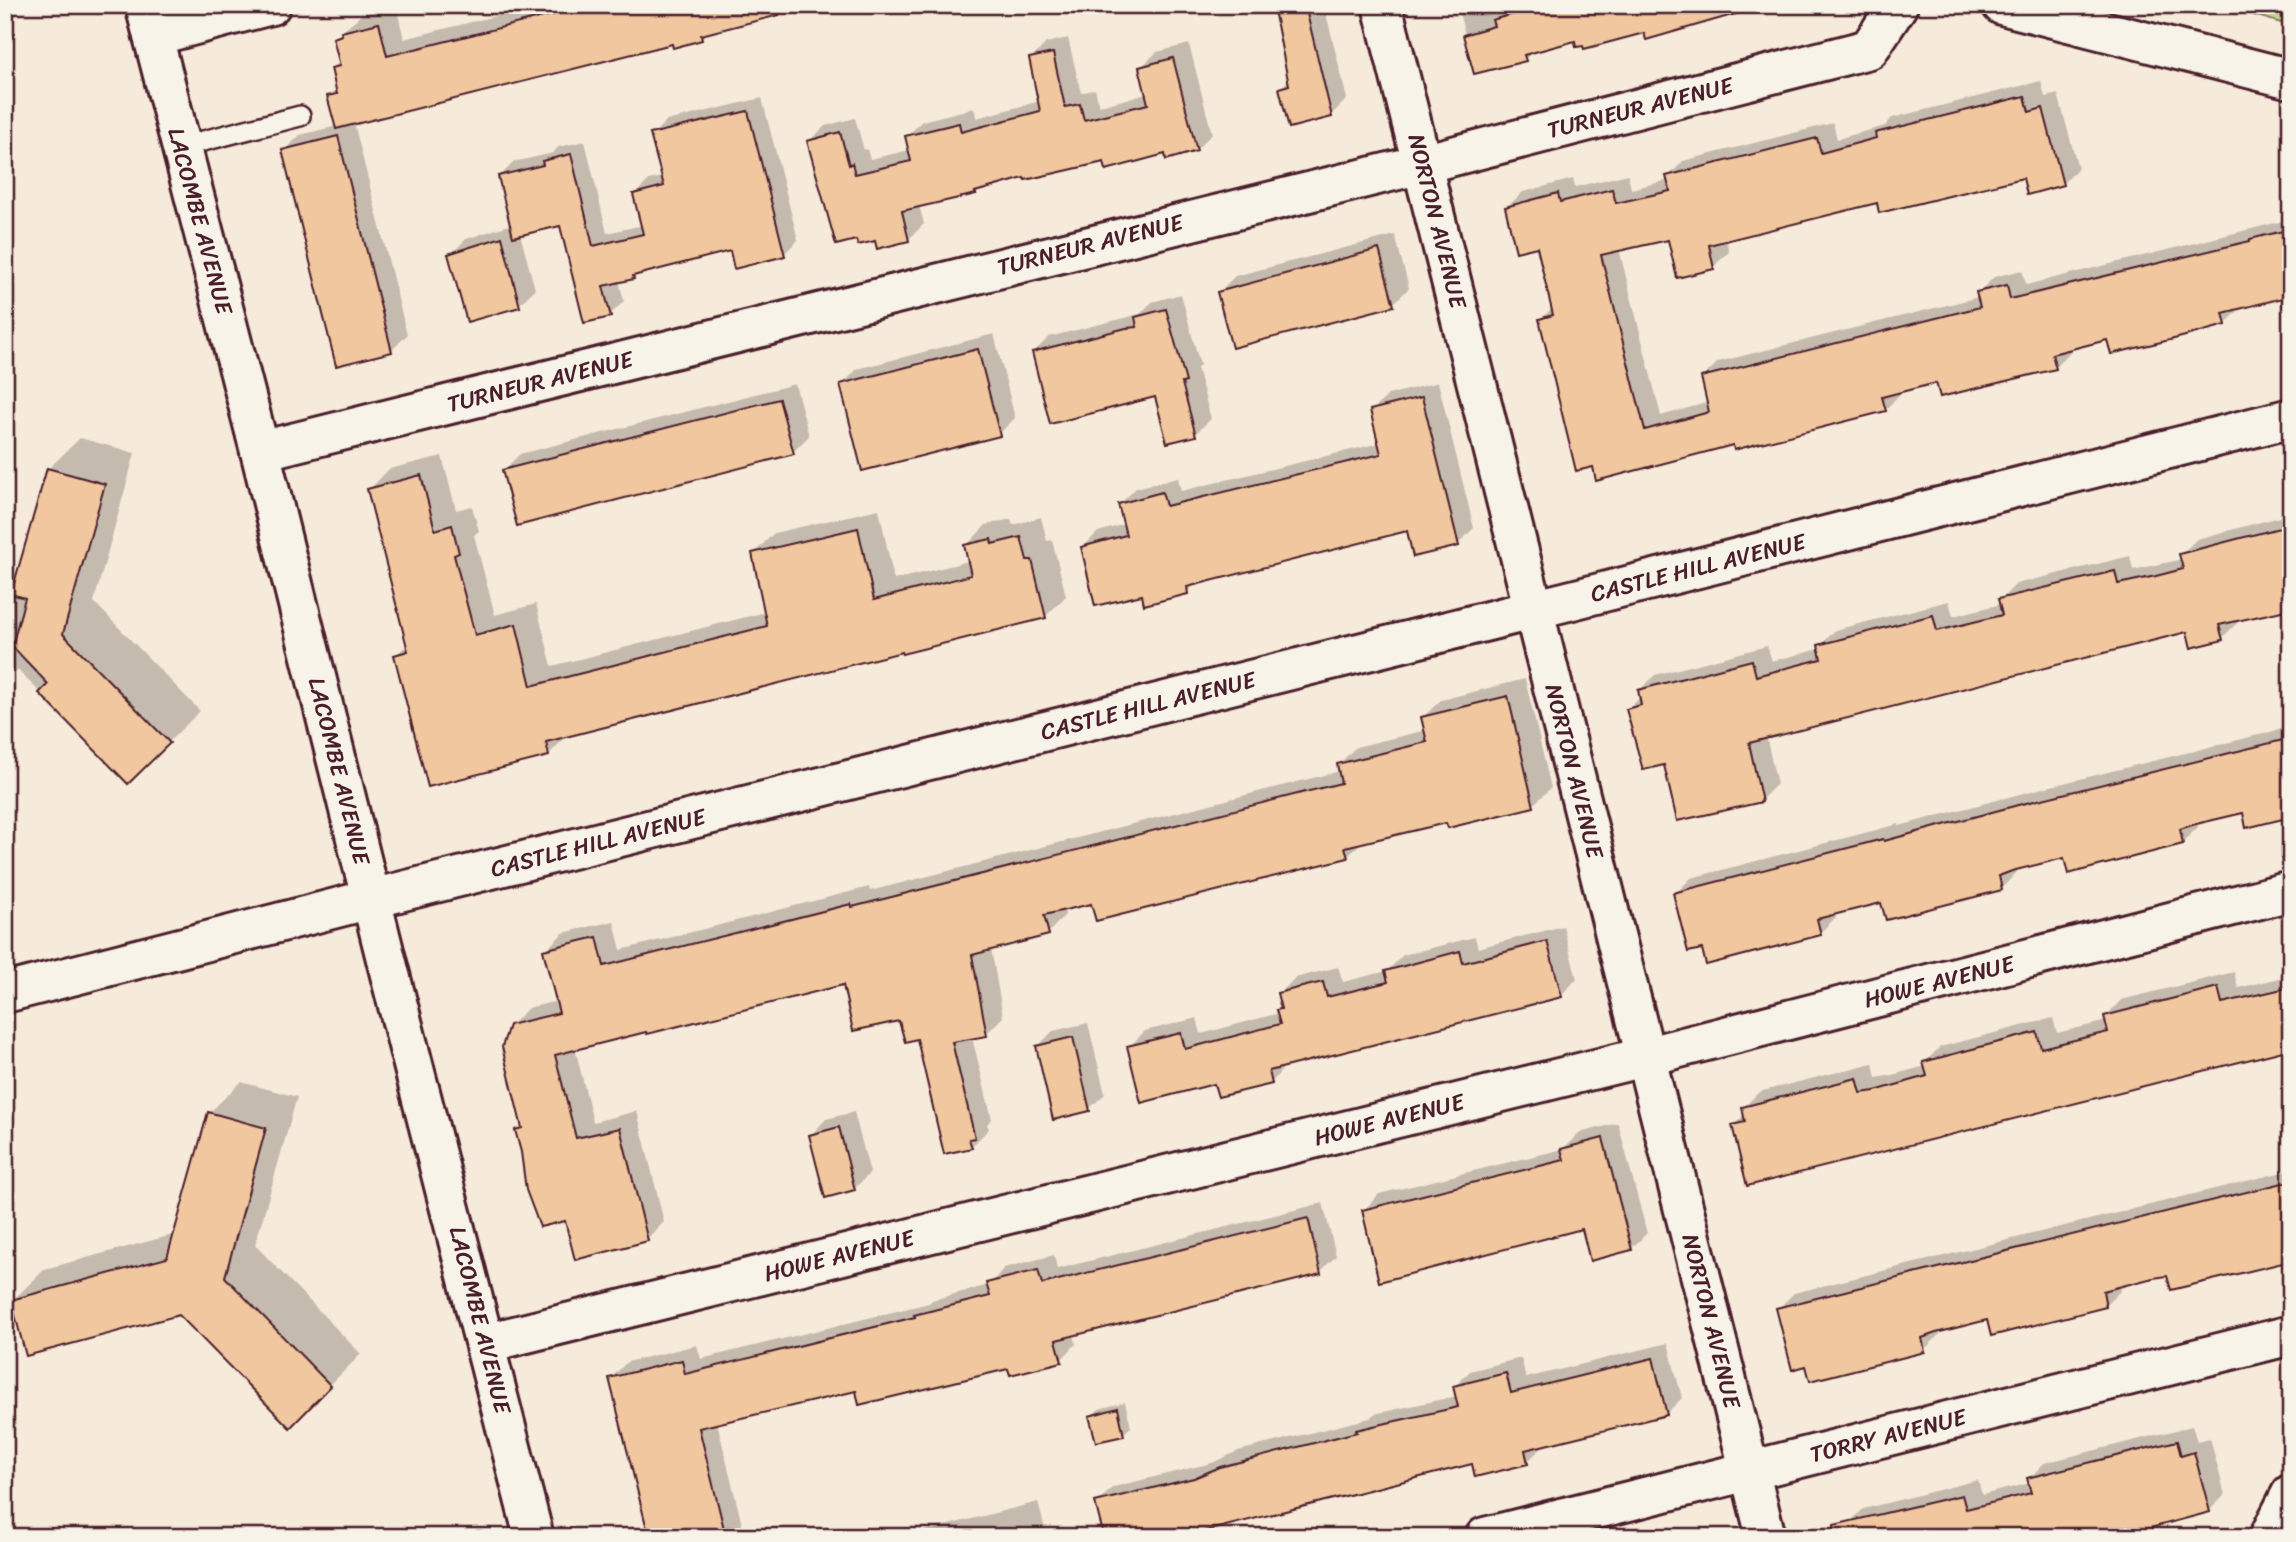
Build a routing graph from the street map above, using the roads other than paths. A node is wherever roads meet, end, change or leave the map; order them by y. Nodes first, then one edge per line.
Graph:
1 (271, 5) edge
2 (1382, 5) edge
3 (1898, 5) edge
4 (2002, 5) edge
5 (149, 20) edge
6 (2291, 79) edge
7 (300, 116) dead end
8 (180, 147) junction
9 (1422, 164) junction
10 (2291, 418) edge
11 (260, 451) junction
12 (1534, 609) junction
13 (2291, 891) edge
14 (371, 900) junction
15 (5, 993) edge
16 (1644, 1057) junction
17 (2291, 1335) edge
18 (486, 1343) junction
19 (1749, 1471) junction
20 (2291, 1494) edge
21 (534, 1537) edge
22 (1485, 1537) edge
23 (1766, 1537) edge
24 (2269, 1537) edge

1 - 5 street
2 - 9 street, NORTON AVENUE
3 - 9 street, TURNEUR AVENUE
4 - 6 street
5 - 8 street, LACOMBE AVENUE
7 - 8 lane
8 - 11 street, LACOMBE AVENUE
9 - 11 street, TURNEUR AVENUE
9 - 12 street, NORTON AVENUE
10 - 12 street, CASTLE HILL AVENUE
11 - 14 street, LACOMBE AVENUE
12 - 14 street, CASTLE HILL AVENUE
12 - 16 street, NORTON AVENUE
13 - 16 street, HOWE AVENUE
14 - 15 street, CASTLE HILL AVENUE
14 - 18 street, LACOMBE AVENUE
16 - 18 street, HOWE AVENUE
16 - 19 street, NORTON AVENUE
17 - 19 street, TORRY AVENUE
18 - 21 street, LACOMBE AVENUE
19 - 22 street, TORRY AVENUE
19 - 23 street, NORTON AVENUE
20 - 24 street

